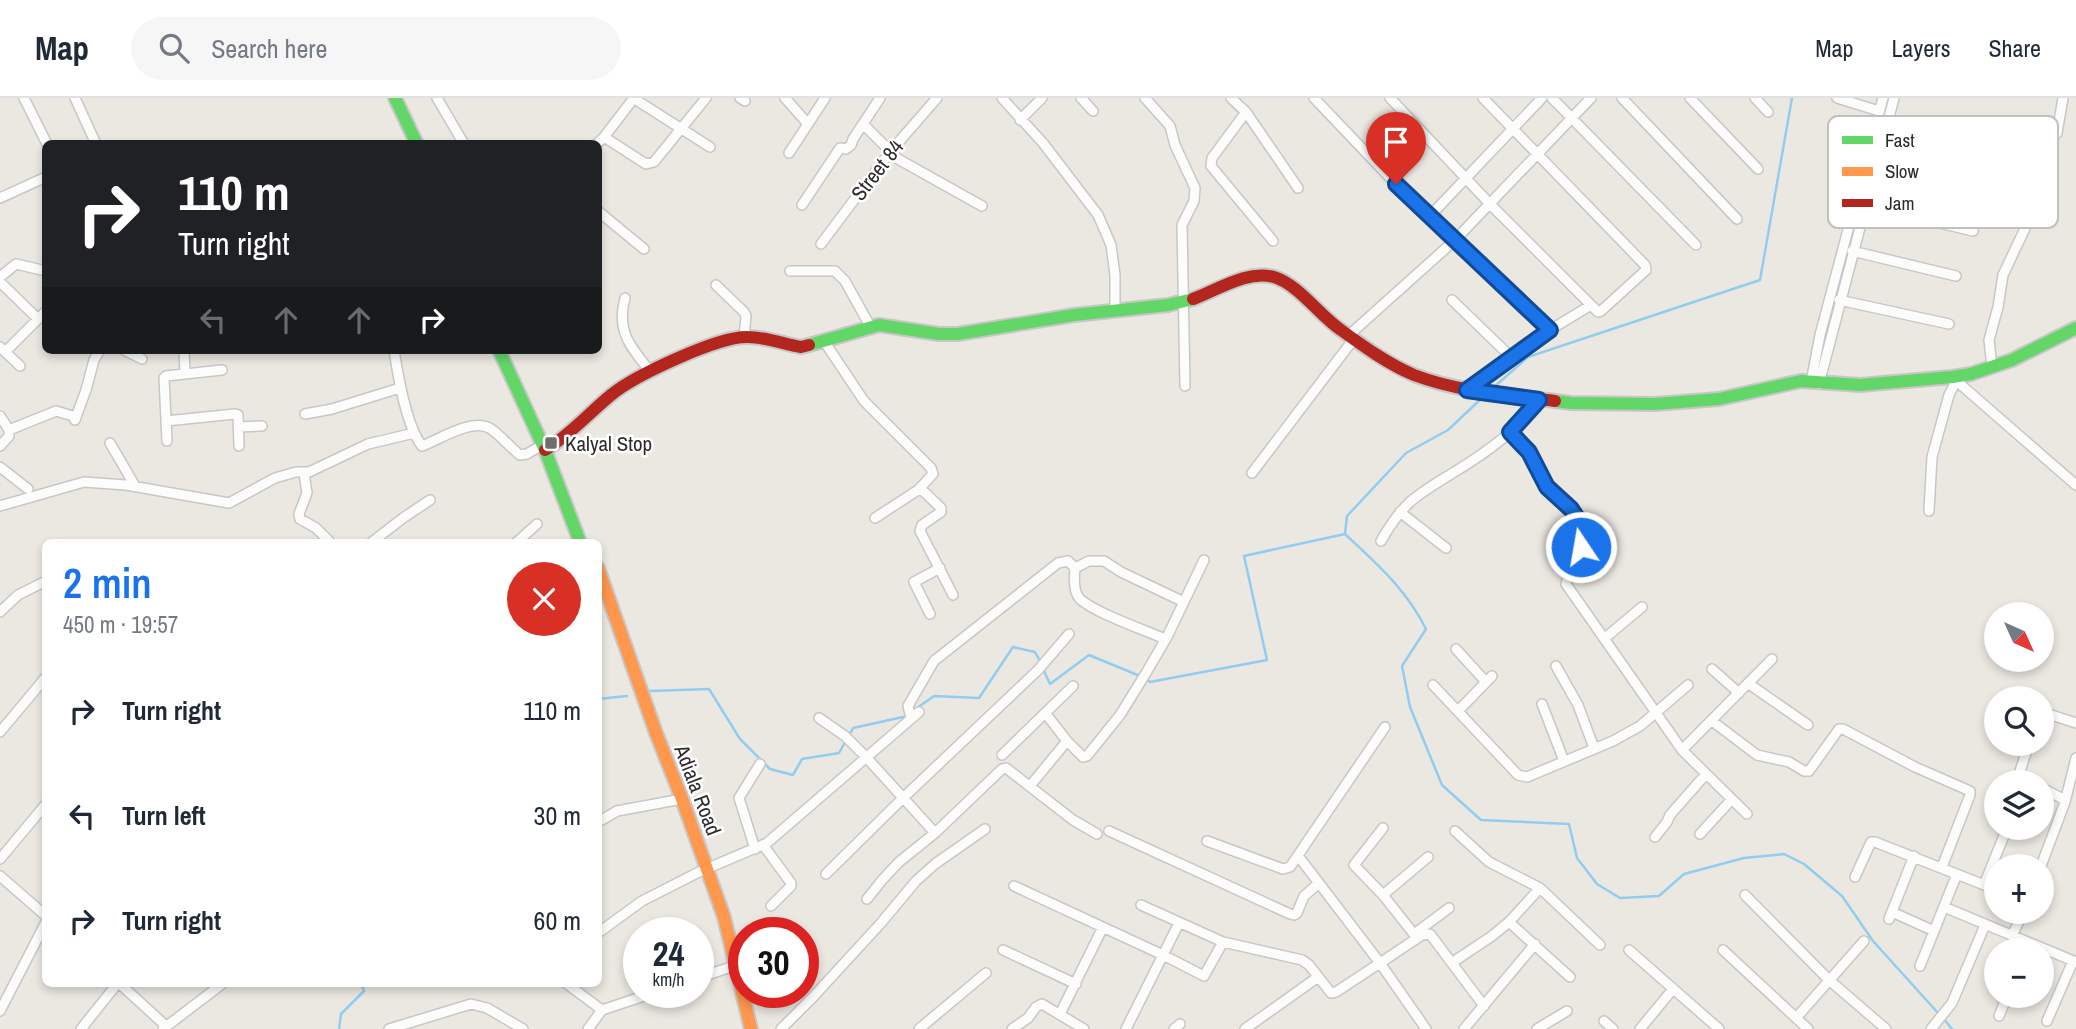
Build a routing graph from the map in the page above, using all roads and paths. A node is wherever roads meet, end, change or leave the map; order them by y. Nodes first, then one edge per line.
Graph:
1 (24, 98) edge
2 (75, 98) edge
3 (394, 98) edge
4 (437, 98) edge
5 (633, 98) edge
6 (706, 98) edge
7 (785, 98) edge
8 (825, 98) edge
9 (880, 98) edge
10 (937, 98) edge
11 (1002, 98) edge
12 (1042, 98) edge
13 (1081, 98) edge
14 (1145, 98) edge
15 (1231, 98) edge
16 (1314, 98) edge
17 (1391, 98) edge
18 (1483, 98) edge
19 (1542, 98) edge
20 (1552, 98) edge
21 (1591, 98) edge
22 (1622, 98) edge
23 (1690, 98) edge
24 (1755, 98) edge
25 (1837, 98) edge
26 (1883, 98) edge
27 (1894, 98) edge
28 (2063, 98) edge
29 (1093, 111) dead end
30 (1879, 111) junction
31 (1246, 112) junction
32 (1768, 112) dead end
33 (1878, 116) edge
34 (1889, 116) edge
35 (1572, 118) junction
36 (1020, 120) junction
37 (808, 124) junction
38 (863, 124) junction
39 (1513, 128) junction
40 (2058, 128) edge
41 (681, 130) junction
42 (45, 140) edge
43 (94, 140) edge
44 (406, 140) edge
45 (415, 140) edge
46 (462, 140) edge
47 (601, 140) edge
48 (602, 141) edge
49 (710, 147) dead end
50 (890, 152) junction
51 (789, 153) dead end
52 (1538, 153) junction
53 (1758, 169) dead end
54 (1466, 178) junction
55 (42, 179) edge
56 (1298, 188) dead end
57 (0, 198) edge
58 (1490, 204) junction
59 (802, 205) dead end
60 (982, 205) dead end
61 (602, 214) edge
62 (1429, 217) junction
63 (1737, 219) dead end
64 (1848, 228) edge
65 (1858, 228) edge
66 (1961, 228) edge
67 (2025, 228) edge
68 (1973, 231) dead end
69 (1455, 240) junction
70 (1273, 241) dead end
71 (821, 244) dead end
72 (1696, 245) dead end
73 (644, 249) dead end
74 (1852, 251) junction
75 (42, 270) edge
76 (790, 271) dead end
77 (1956, 276) dead end
78 (0, 280) edge
79 (716, 285) dead end
80 (625, 298) dead end
81 (1452, 300) dead end
82 (1839, 300) junction
83 (1182, 302) junction
84 (1591, 305) junction
85 (1115, 310) junction
86 (42, 312) edge
87 (42, 316) edge
88 (1949, 324) dead end
89 (870, 326) junction
90 (2076, 328) edge
91 (1550, 330) junction
92 (744, 337) junction
93 (1351, 338) junction
94 (824, 341) junction
95 (3, 350) edge
96 (98, 354) edge
97 (132, 354) edge
98 (184, 354) edge
99 (395, 354) edge
100 (501, 354) edge
101 (511, 354) edge
102 (1511, 357) junction
103 (142, 359) dead end
104 (20, 366) dead end
105 (1992, 367) junction
106 (222, 370) dead end
107 (650, 371) junction
108 (185, 373) junction
109 (1954, 379) junction
110 (1815, 383) junction
111 (1185, 386) dead end
112 (400, 388) junction
113 (1470, 390) junction
114 (1539, 400) junction
115 (305, 414) dead end
116 (0, 416) edge
117 (166, 421) junction
118 (262, 426) dead end
119 (238, 427) junction
120 (9, 430) junction
121 (1510, 432) junction
122 (414, 433) junction
123 (167, 441) dead end
124 (110, 443) dead end
125 (0, 446) edge
126 (239, 446) dead end
127 (546, 447) junction
128 (0, 467) edge
129 (304, 472) junction
130 (1252, 473) dead end
131 (2076, 485) edge
132 (135, 486) junction
133 (920, 488) junction
134 (27, 489) dead end
135 (430, 500) dead end
136 (0, 506) edge
137 (1929, 510) dead end
138 (1400, 512) junction
139 (875, 518) dead end
140 (537, 524) dead end
141 (327, 539) edge
142 (376, 539) edge
143 (520, 539) edge
144 (579, 539) edge
145 (588, 539) edge
146 (1381, 541) dead end
147 (1446, 548) dead end
148 (1204, 560) dead end
149 (940, 568) junction
150 (1075, 568) junction
151 (602, 579) edge
152 (42, 583) edge
153 (953, 595) dead end
154 (1184, 602) junction
155 (602, 605) edge
156 (1642, 607) dead end
157 (0, 612) edge
158 (930, 614) dead end
159 (1069, 634) dead end
160 (1605, 638) junction
161 (1165, 639) junction
162 (1456, 649) dead end
163 (1772, 659) dead end
164 (1556, 666) dead end
165 (1712, 669) dead end
166 (42, 682) edge
167 (1749, 684) junction
168 (1433, 685) dead end
169 (1688, 685) dead end
170 (1073, 686) dead end
171 (1739, 694) junction
172 (1542, 704) dead end
173 (1458, 711) junction
174 (1656, 713) junction
175 (1046, 714) junction
176 (2054, 716) edge
177 (819, 718) dead end
178 (1712, 721) junction
179 (2076, 723) edge
180 (1808, 725) dead end
181 (1385, 727) dead end
182 (0, 732) edge
183 (1067, 741) junction
184 (1594, 748) junction
185 (1682, 750) junction
186 (1003, 755) dead end
187 (866, 757) junction
188 (2076, 758) edge
189 (1564, 761) junction
190 (760, 764) dead end
191 (1706, 774) junction
192 (1030, 786) junction
193 (2054, 795) edge
194 (902, 798) junction
195 (1732, 799) junction
196 (678, 800) junction
197 (2065, 800) junction
198 (42, 809) edge
199 (1747, 814) dead end
200 (602, 820) edge
201 (1383, 828) dead end
202 (985, 829) dead end
203 (1110, 831) dead end
204 (1455, 831) dead end
205 (935, 833) junction
206 (1097, 834) dead end
207 (1700, 834) dead end
208 (1655, 837) dead end
209 (1207, 841) dead end
210 (759, 847) junction
211 (2045, 854) edge
212 (1914, 856) junction
213 (1299, 857) junction
214 (1428, 857) dead end
215 (0, 859) edge
216 (1942, 867) junction
217 (703, 871) junction
218 (826, 874) dead end
219 (1957, 874) junction
220 (0, 876) edge
221 (1855, 877) dead end
222 (1318, 884) junction
223 (1984, 885) edge
224 (1014, 886) dead end
225 (1540, 888) junction
226 (1383, 895) junction
227 (1745, 895) dead end
228 (867, 899) dead end
229 (1140, 905) dead end
230 (771, 906) dead end
231 (1944, 907) junction
232 (1449, 908) dead end
233 (42, 913) edge
234 (1509, 922) junction
235 (1179, 923) junction
236 (2018, 924) edge
237 (1985, 925) junction
238 (1103, 927) junction
239 (42, 930) edge
240 (602, 930) edge
241 (1934, 931) junction
242 (1415, 936) junction
243 (2012, 936) junction
244 (2015, 938) edge
245 (728, 939) edge
246 (1864, 941) dead end
247 (1223, 942) junction
248 (1535, 944) junction
249 (1600, 945) dead end
250 (1003, 950) dead end
251 (1629, 950) dead end
252 (1723, 950) dead end
253 (1163, 955) junction
254 (2054, 955) edge
255 (2075, 961) edge
256 (1452, 962) junction
257 (1380, 963) junction
258 (1920, 966) dead end
259 (986, 973) dead end
260 (1318, 977) junction
261 (1570, 977) dead end
262 (1829, 980) junction
263 (1076, 984) junction
264 (116, 987) edge
265 (121, 987) edge
266 (218, 987) edge
267 (571, 987) edge
268 (1673, 989) junction
269 (623, 1003) edge
270 (1484, 1006) junction
271 (740, 1008) edge
272 (745, 1008) edge
273 (2002, 1008) edge
274 (602, 1010) junction
275 (0, 1011) edge
276 (1567, 1011) dead end
277 (1060, 1014) junction
278 (1999, 1016) dead end
279 (1796, 1018) junction
280 (1604, 1021) dead end
281 (2047, 1021) dead end
282 (165, 1028) edge
283 (81, 1029) edge
284 (388, 1029) edge
285 (523, 1029) edge
286 (588, 1029) edge
287 (743, 1029) edge
288 (751, 1029) edge
289 (781, 1029) edge
290 (919, 1029) edge
291 (1012, 1029) edge
292 (1084, 1029) edge
293 (1126, 1029) edge
294 (1245, 1029) edge
295 (1426, 1029) edge
296 (1464, 1029) edge
297 (1536, 1029) edge
298 (1613, 1029) edge
299 (1640, 1029) edge
300 (1719, 1029) edge
301 (1808, 1029) edge
302 (1886, 1029) edge
303 (1931, 1029) edge

1 - 42 street
2 - 43 street
3 - 44 main road
3 - 45 main road
4 - 46 street
5 - 41 street
5 - 47 street
6 - 41 street
7 - 37 street
8 - 37 street
9 - 38 street
10 - 50 street, Street 84
11 - 36 street
12 - 36 street
13 - 29 street
14 - 83 street
15 - 31 street
16 - 62 street
17 - 54 street
18 - 39 street
19 - 39 street
20 - 35 street
21 - 35 street
22 - 63 street
23 - 53 street
24 - 32 street
25 - 30 street
26 - 30 street
27 - 34 street
28 - 40 street
30 - 33 street
31 - 56 street
31 - 70 street
35 - 52 street
35 - 72 street
36 - 85 street
37 - 51 street
38 - 50 street
38 - 59 street
39 - 52 street
39 - 54 street
41 - 48 street
41 - 49 street
50 - 60 street
50 - 71 street, Street 84
52 - 58 street
52 - 84 street
54 - 58 street
54 - 62 street
55 - 57 street
58 - 69 street
58 - 84 street
61 - 73 street
62 - 69 street
64 - 110 street
65 - 74 street
66 - 68 street
67 - 105 street
69 - 91 street
69 - 93 street
74 - 77 street
74 - 82 street
75 - 78 street
76 - 89 street
78 - 86 street
79 - 92 street
80 - 107 street
81 - 102 street
82 - 88 street
82 - 110 street
83 - 85 main road
83 - 93 main road
83 - 111 street
84 - 91 street
85 - 89 main road
87 - 95 street
89 - 94 main road
90 - 105 main road
91 - 102 street
92 - 94 main road
92 - 107 main road
93 - 113 main road
93 - 130 street
94 - 133 street
95 - 104 street
96 - 120 street
97 - 103 street
98 - 108 street
99 - 112 street
100 - 127 main road
101 - 127 main road
102 - 113 street
105 - 109 main road
106 - 108 street
107 - 127 main road
108 - 117 street
109 - 110 main road
109 - 131 street
109 - 137 street
110 - 114 main road
112 - 115 street
112 - 122 street
113 - 114 main road
114 - 121 street
116 - 120 street
117 - 119 street
117 - 123 street
118 - 119 street
119 - 126 street
120 - 125 street
121 - 138 street
121 - 160 street
122 - 127 street
122 - 129 street
124 - 132 street
127 - 144 main road
127 - 145 main road
128 - 134 street
129 - 132 street
129 - 141 street
132 - 136 street
133 - 139 street
133 - 149 street
135 - 142 street
138 - 146 street
138 - 147 street
140 - 143 street
148 - 154 street
149 - 153 street
149 - 158 street
150 - 154 street
150 - 161 street
150 - 187 street
151 - 196 main road, Adiala Road
152 - 157 street
154 - 161 street
155 - 196 main road, Adiala Road
156 - 160 street
159 - 194 street
160 - 174 street
161 - 183 street
162 - 173 street
163 - 167 street
164 - 184 street
165 - 171 street
166 - 182 street
167 - 171 street
167 - 180 street
168 - 173 street
169 - 174 street
170 - 175 street
171 - 178 street
172 - 189 street
173 - 189 street
174 - 184 street
174 - 185 street
175 - 183 street
175 - 186 street
176 - 179 street
177 - 187 street
178 - 185 street
178 - 216 street
181 - 213 street
183 - 192 street
184 - 189 street
185 - 191 street
187 - 194 street
187 - 210 street
188 - 197 street
190 - 210 street
191 - 195 street
191 - 208 street
192 - 205 street
192 - 206 street
193 - 197 street
194 - 205 street
194 - 218 street
195 - 199 street
195 - 207 street
196 - 200 street
196 - 217 main road, Adiala Road
197 - 211 street
198 - 215 street
201 - 226 street
202 - 289 street
203 - 222 street
204 - 225 street
205 - 228 street
209 - 213 street
210 - 217 street
210 - 230 street
212 - 216 street
212 - 221 street
212 - 241 street
213 - 222 street
214 - 226 street
216 - 219 street
217 - 240 street
217 - 245 main road, Adiala Road
219 - 223 street
219 - 231 street
220 - 233 street
222 - 257 street
224 - 238 street
225 - 234 street
225 - 249 street
226 - 242 street
227 - 262 street
229 - 235 street
231 - 237 street
231 - 241 street
232 - 242 street
234 - 248 street
234 - 256 street
235 - 247 street
235 - 253 street
236 - 243 street
237 - 243 street
237 - 303 street
238 - 253 street
238 - 263 street
239 - 275 street
241 - 258 street
242 - 256 street
242 - 257 street
243 - 244 street
246 - 262 street
247 - 253 street
247 - 260 street
248 - 261 street
248 - 270 street
250 - 263 street
251 - 268 street
252 - 279 street
253 - 293 street
254 - 255 street
255 - 281 street
256 - 270 street
257 - 260 street
257 - 295 street
259 - 290 street
260 - 294 street
262 - 279 street
262 - 302 street
263 - 277 street
264 - 283 street
265 - 282 street
266 - 282 street
267 - 274 street
268 - 299 street
268 - 300 street
269 - 274 street
270 - 296 street
271 - 287 main road, Adiala Road
272 - 288 main road, Adiala Road
273 - 278 street
274 - 286 street
276 - 297 street
277 - 291 street
277 - 292 street
279 - 301 street
280 - 298 street
284 - 285 street

